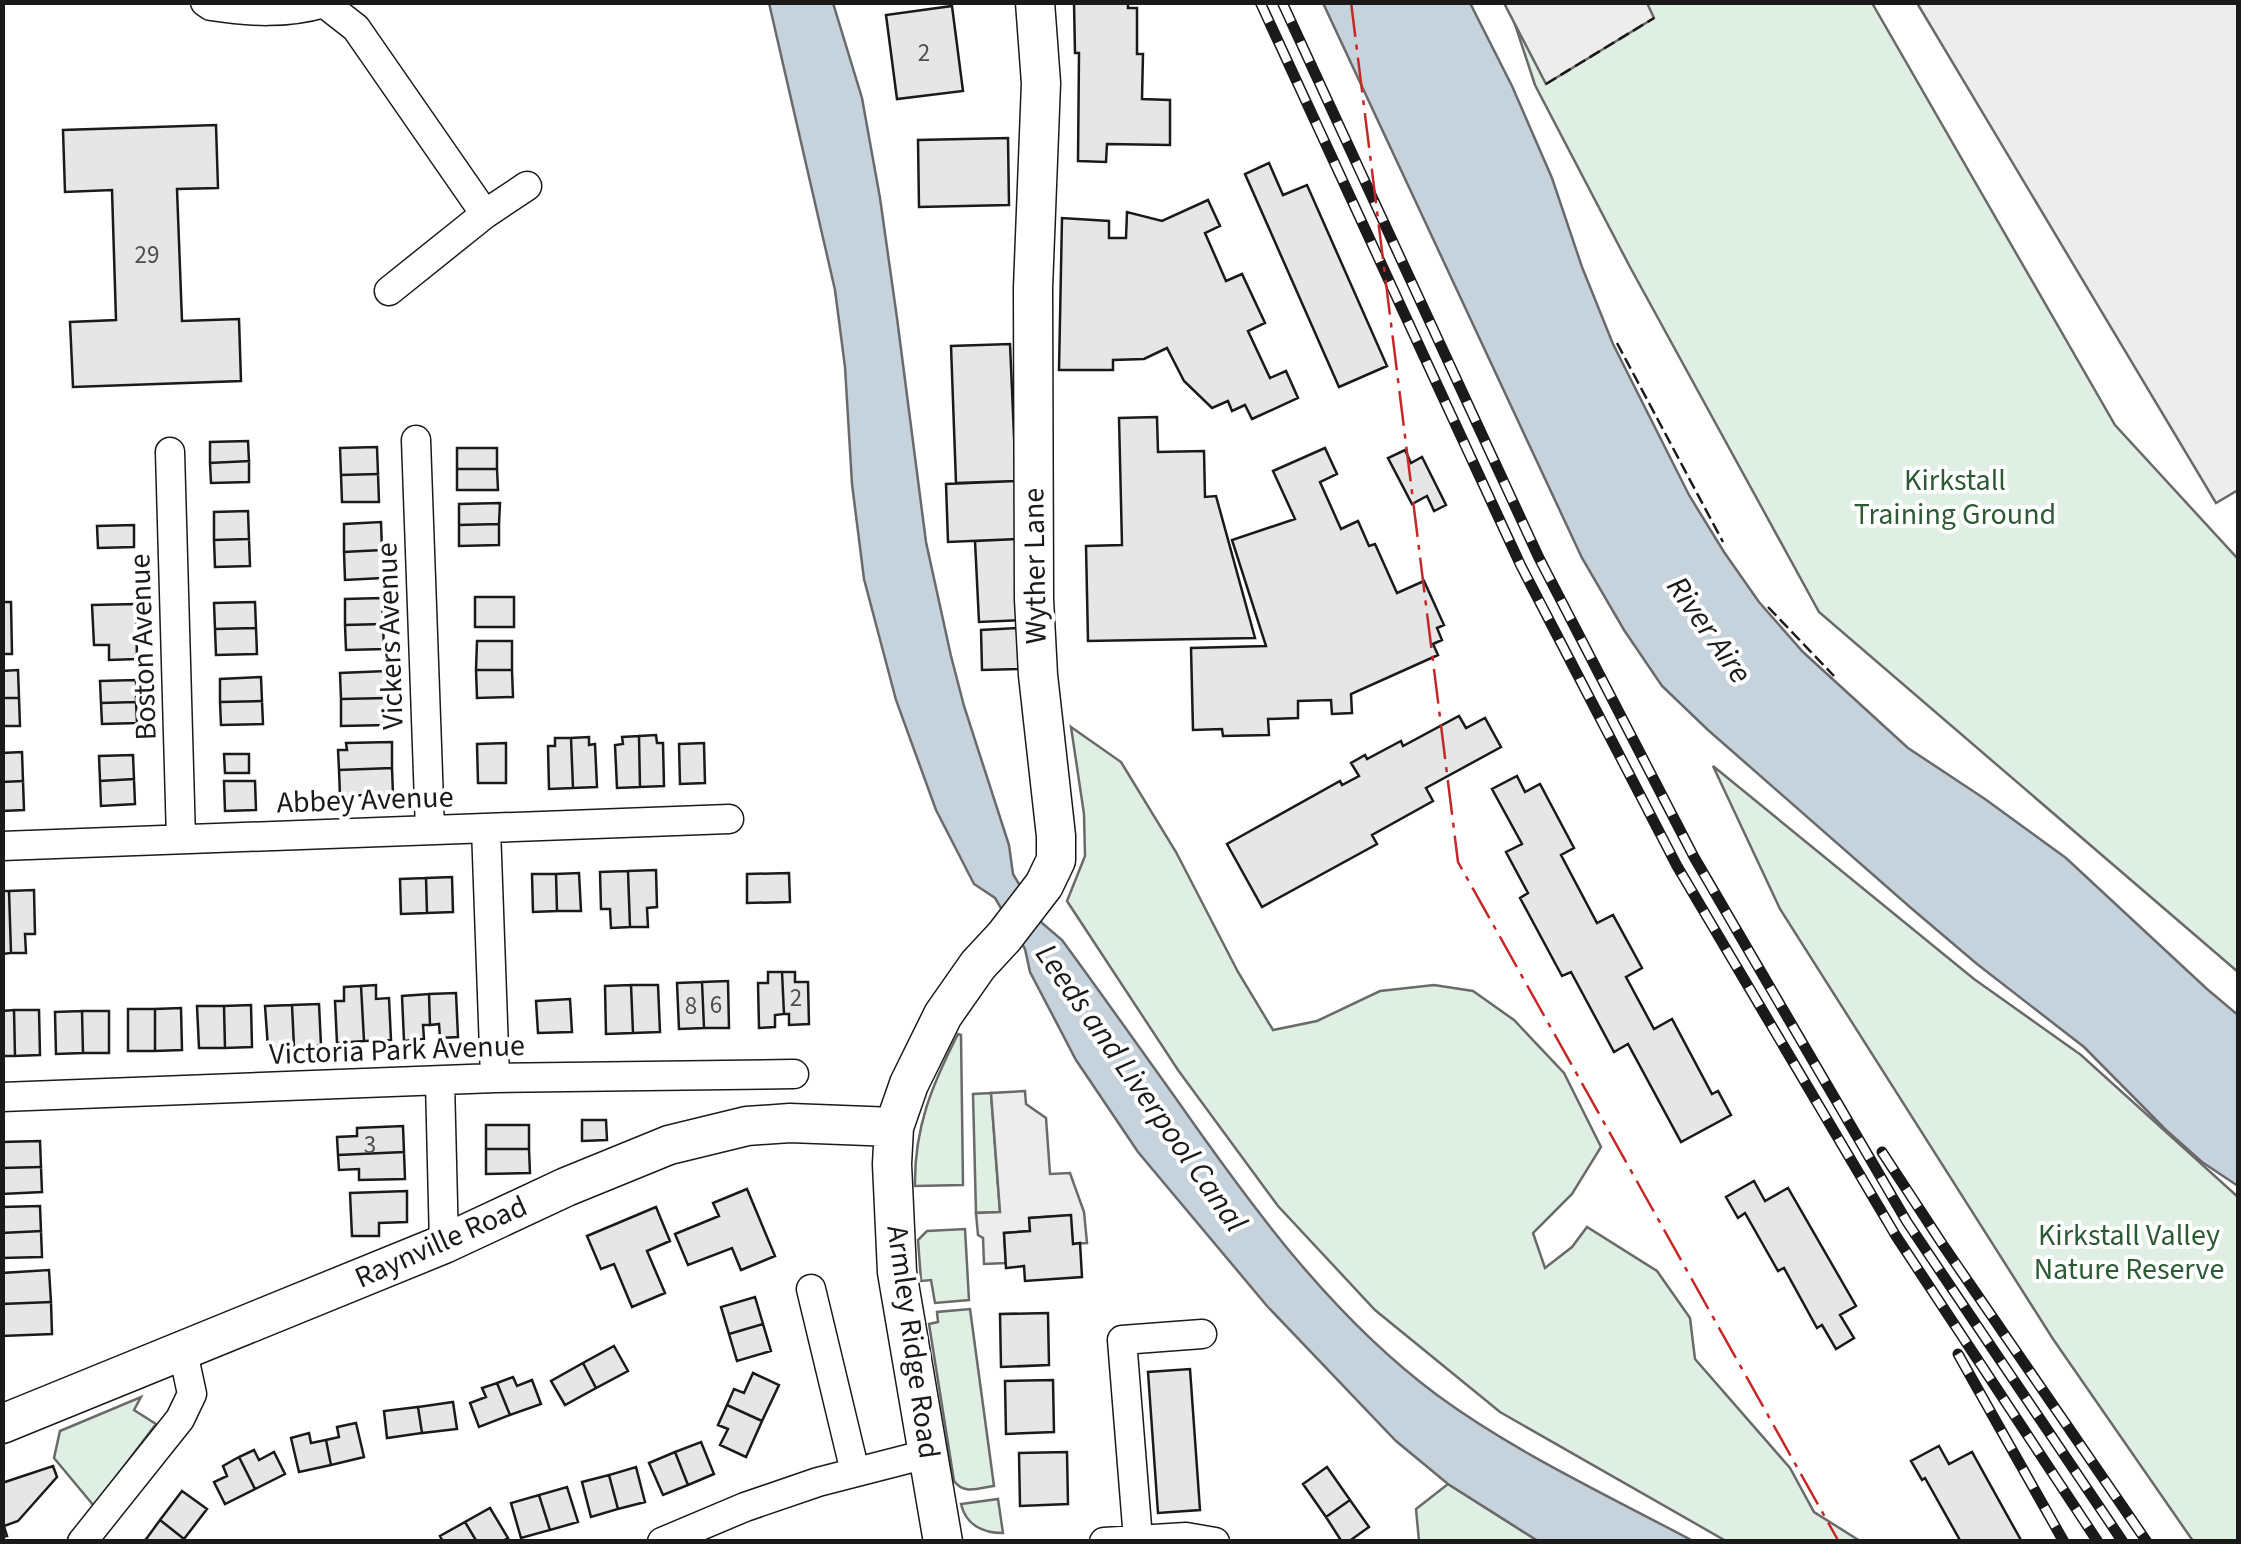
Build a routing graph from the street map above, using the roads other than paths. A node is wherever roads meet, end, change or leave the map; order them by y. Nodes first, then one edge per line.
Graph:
1 (206, 2) edge
2 (1035, 2) edge
3 (528, 186) dead end
4 (485, 214) junction
5 (388, 290) dead end
6 (416, 440) dead end
7 (170, 452) dead end
8 (729, 818) dead end
9 (486, 828) junction
10 (430, 830) junction
11 (182, 839) junction
12 (2, 846) edge
13 (794, 1074) dead end
14 (495, 1078) junction
15 (440, 1082) junction
16 (909, 1084) joint
17 (2, 1096) edge
18 (894, 1127) junction
19 (444, 1244) junction
20 (811, 1289) dead end
21 (1202, 1334) dead end
22 (183, 1352) junction
23 (2, 1424) edge
24 (927, 1454) junction
25 (854, 1472) junction
26 (1138, 1539) edge
27 (82, 1542) edge
28 (662, 1542) edge
29 (942, 1542) edge
30 (1104, 1542) edge
31 (1215, 1542) edge

1 - 4 street
2 - 16 street, Wyther Lane
3 - 4 street
4 - 5 street
6 - 10 street, Vickers Avenue
7 - 11 street, Boston Avenue
8 - 9 street, Abbey Avenue
9 - 10 street, Abbey Avenue
9 - 14 street
10 - 11 street, Abbey Avenue
11 - 12 street, Abbey Avenue
13 - 14 street, Victoria Park Avenue
14 - 15 street, Victoria Park Avenue
15 - 17 street, Victoria Park Avenue
15 - 19 street
16 - 18 street, Armley Ridge Road
18 - 19 street, Raynville Road
18 - 24 street, Armley Ridge Road
19 - 22 street, Raynville Road
20 - 25 street
21 - 26 street
22 - 23 street, Raynville Road
22 - 27 street
24 - 25 street
24 - 29 street, Armley Ridge Road
25 - 28 street
26 - 30 street
26 - 31 street

